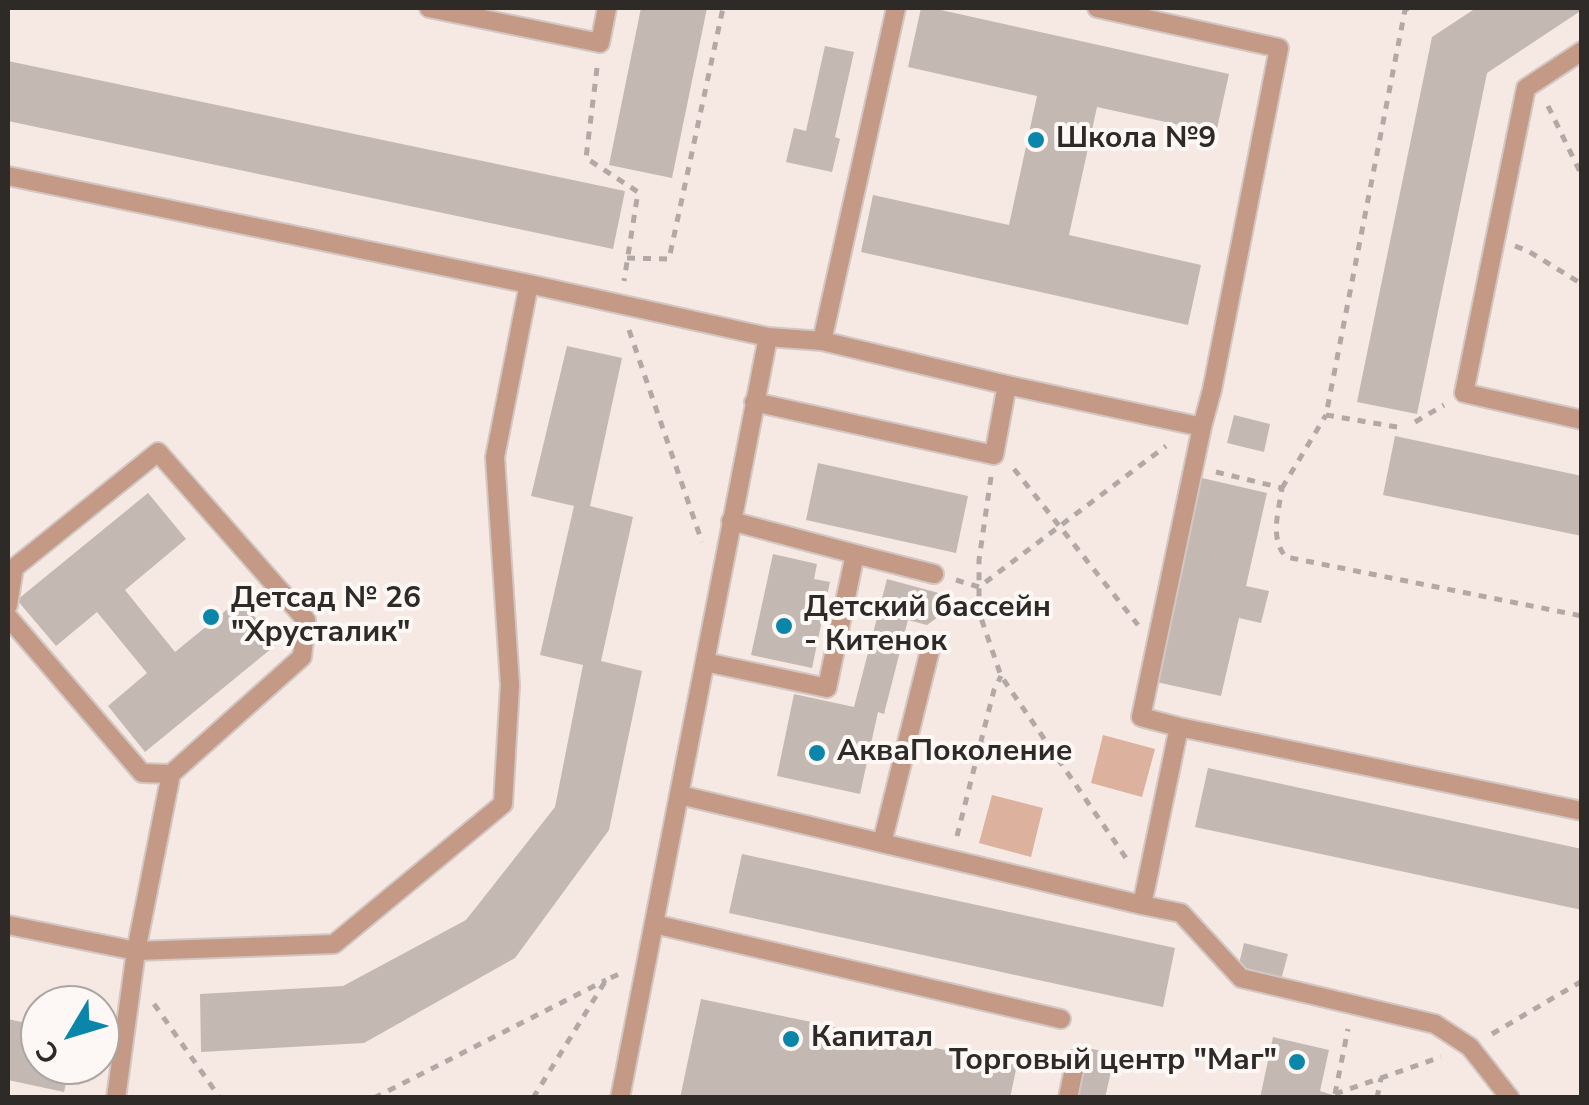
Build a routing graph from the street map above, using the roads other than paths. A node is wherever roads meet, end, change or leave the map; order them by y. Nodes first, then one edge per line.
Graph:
1 (429, 8) edge
2 (607, 8) edge
3 (896, 8) edge
4 (1096, 8) edge
5 (1582, 51) edge
6 (8, 176) edge
7 (529, 284) junction
8 (768, 336) junction
9 (822, 341) junction
10 (1007, 386) junction
11 (754, 402) junction
12 (1582, 420) edge
13 (1197, 426) junction
14 (731, 521) junction
15 (856, 554) junction
16 (934, 574) road end
17 (8, 605) edge
18 (8, 617) edge
19 (930, 650) dead end
20 (705, 662) junction
21 (1179, 727) junction
22 (171, 774) junction
23 (680, 795) junction
24 (1582, 811) edge
25 (882, 843) junction
26 (1142, 905) junction
27 (654, 924) junction
28 (8, 925) edge
29 (136, 951) junction
30 (1061, 1019) dead end
31 (1076, 1059) dead end
32 (116, 1098) edge
33 (620, 1098) edge
34 (1068, 1098) edge
35 (1510, 1098) edge

1 - 2 lane
3 - 9 lane
4 - 13 lane
5 - 12 lane
6 - 7 lane
7 - 8 lane
7 - 29 lane
8 - 9 lane
8 - 11 lane
9 - 10 lane
10 - 11 lane
10 - 13 lane
11 - 14 lane
13 - 21 lane
14 - 15 lane
14 - 20 lane
15 - 16 lane
15 - 20 lane
17 - 22 lane
18 - 22 lane
19 - 25 lane
20 - 23 lane
21 - 24 lane
21 - 26 lane
22 - 29 lane
23 - 25 lane
23 - 27 lane
25 - 26 lane
26 - 35 lane
27 - 30 lane
27 - 33 lane
28 - 29 lane
29 - 32 lane
31 - 34 lane

